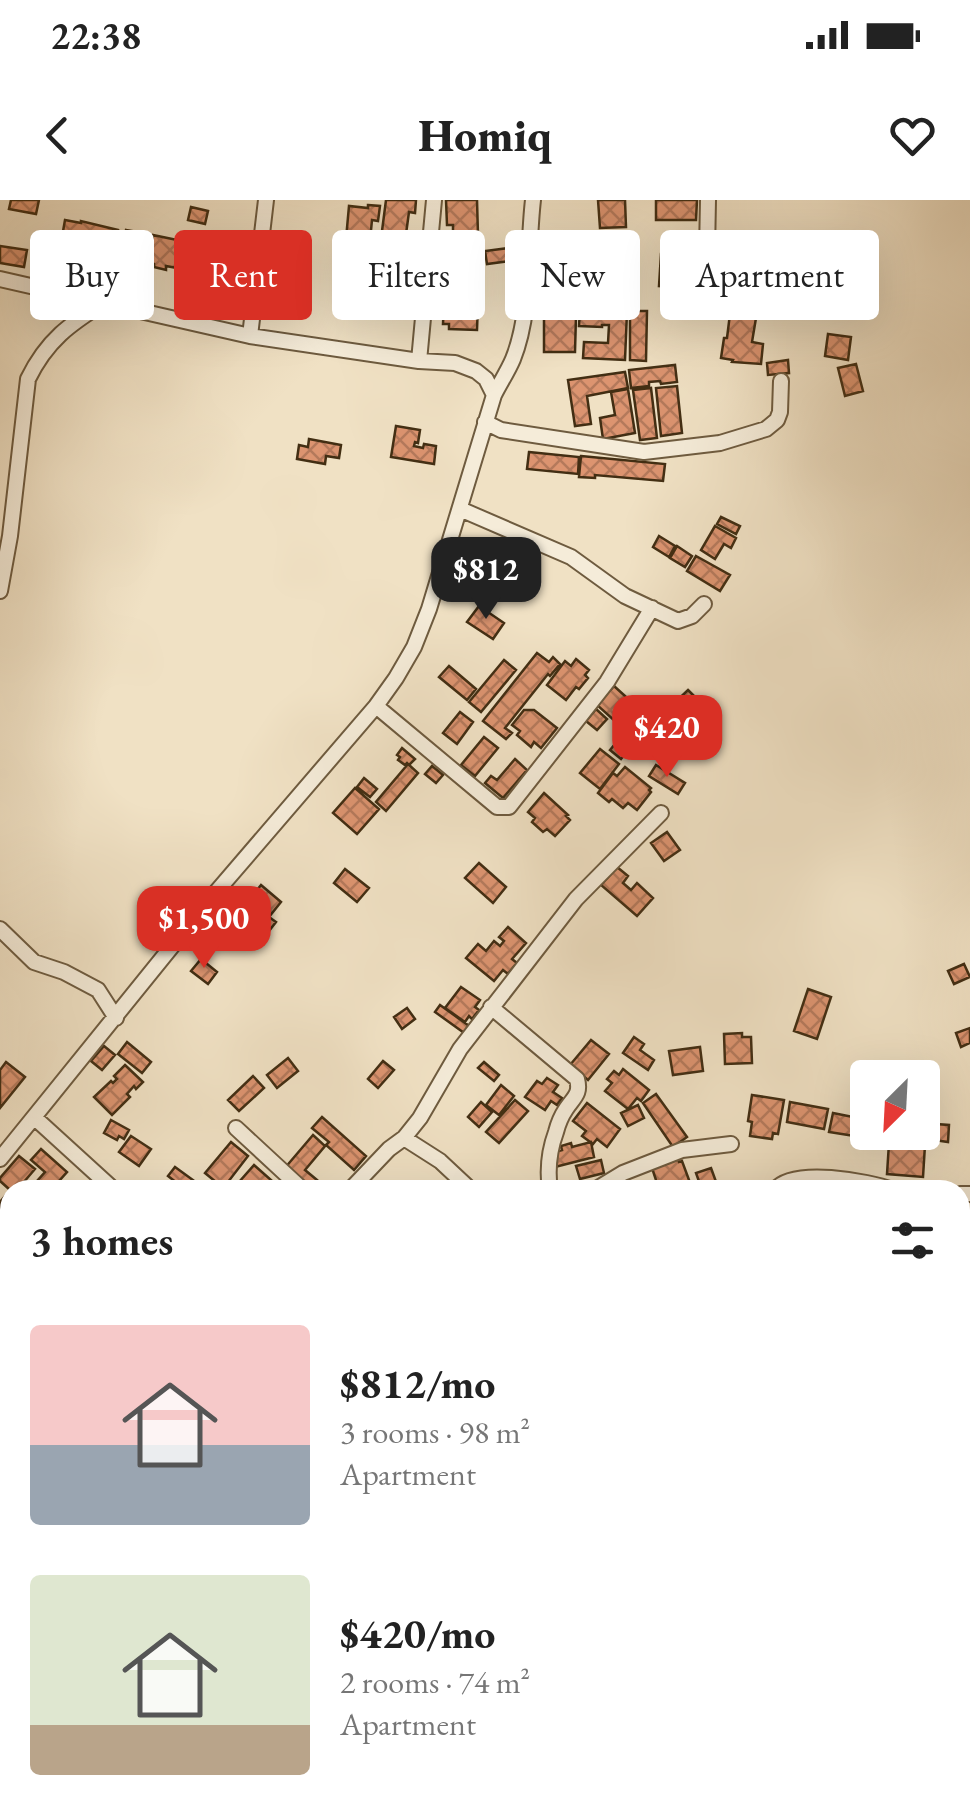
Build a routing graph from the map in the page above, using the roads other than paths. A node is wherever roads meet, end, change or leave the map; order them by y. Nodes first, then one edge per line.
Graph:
1 (266, 200) edge
2 (434, 200) edge
3 (533, 200) edge
4 (708, 200) edge
5 (707, 230) edge
6 (0, 279) edge
7 (30, 286) edge
8 (154, 313) edge
9 (76, 320) edge
10 (250, 336) junction
11 (419, 360) junction
12 (781, 381) dead end
13 (494, 395) junction
14 (485, 422) junction
15 (460, 509) junction
16 (0, 591) edge
17 (704, 604) dead end
18 (652, 608) junction
19 (376, 706) junction
20 (661, 813) dead end
21 (0, 930) edge
22 (491, 1007) junction
23 (116, 1018) junction
24 (35, 1118) junction
25 (236, 1128) dead end
26 (404, 1138) junction
27 (732, 1144) dead end
28 (0, 1159) edge
29 (103, 1180) edge
30 (292, 1180) edge
31 (360, 1180) edge
32 (460, 1180) edge
33 (549, 1180) edge
34 (611, 1180) edge
35 (792, 1180) edge
36 (838, 1180) edge

1 - 10 street
2 - 11 street
3 - 13 street
4 - 5 street
6 - 7 street
8 - 10 street
9 - 16 street
10 - 11 street
11 - 13 street
12 - 14 street
13 - 14 street
14 - 15 street
15 - 18 street
15 - 19 street
17 - 18 street
18 - 19 street
19 - 23 street
20 - 22 street
21 - 23 street
22 - 26 street
22 - 33 street
23 - 24 street
24 - 28 street
24 - 29 street
25 - 30 street
26 - 31 street
26 - 32 street
27 - 34 street
35 - 36 street

